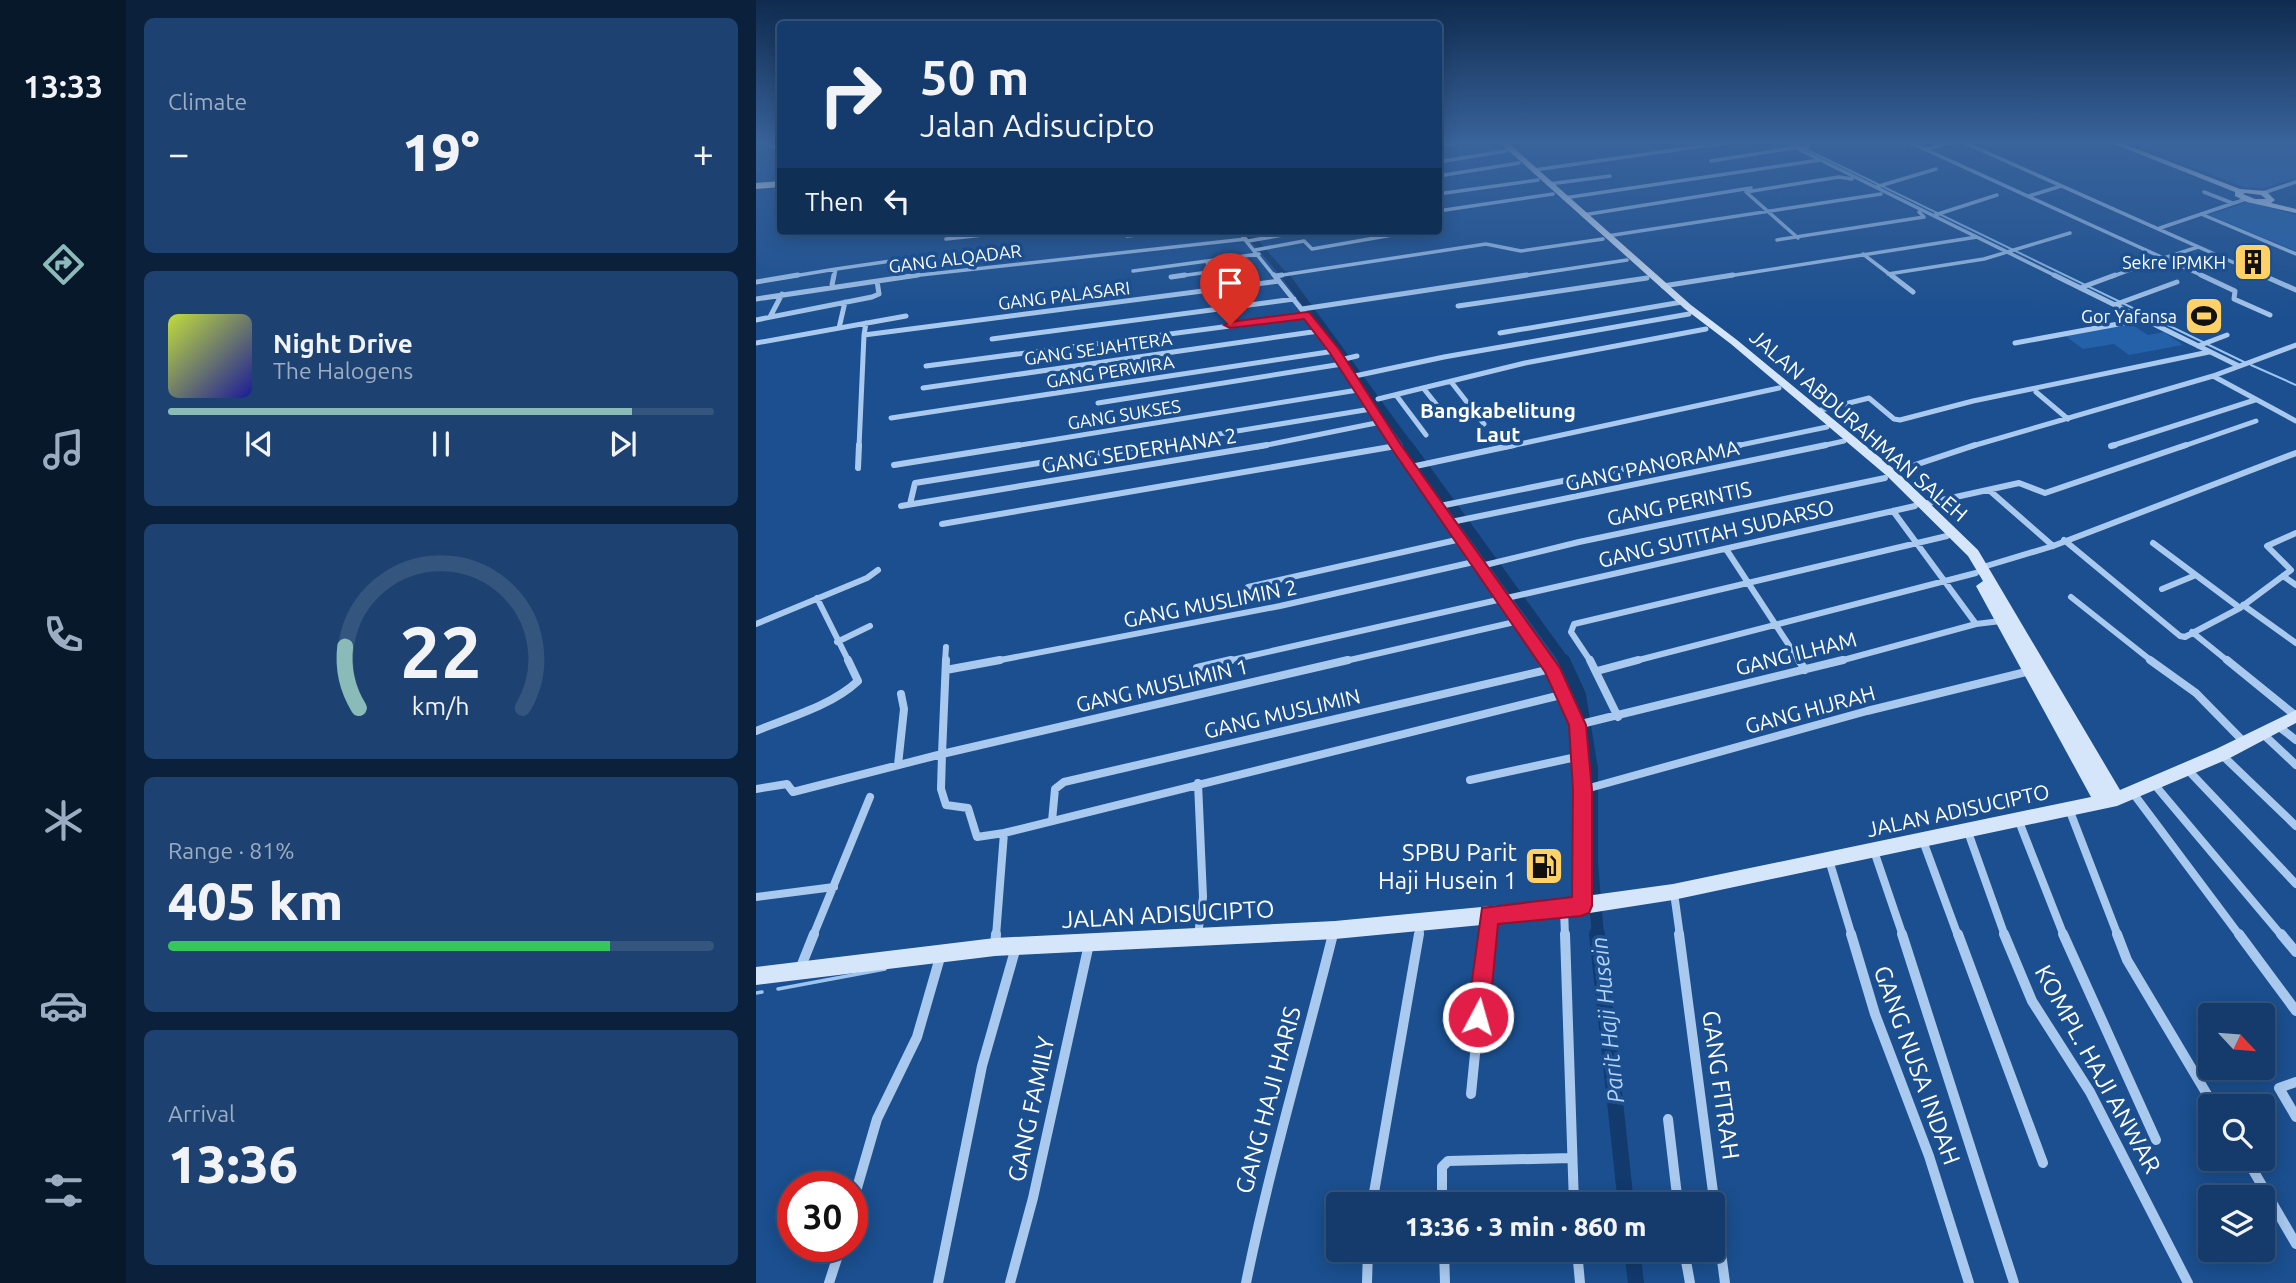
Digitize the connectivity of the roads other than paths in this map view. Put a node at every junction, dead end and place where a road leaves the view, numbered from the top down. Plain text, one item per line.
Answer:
1 (1500, 202) edge
2 (1565, 202) joint
3 (1666, 202) edge
4 (1756, 202) edge
5 (1828, 202) edge
6 (1897, 202) edge
7 (1912, 202) edge
8 (1976, 202) edge
9 (2041, 202) edge
10 (2099, 202) edge
11 (2230, 202) edge
12 (2260, 202) edge
13 (2233, 203) joint
14 (1442, 210) edge
15 (2294, 210) edge
16 (1766, 211) junction
17 (1938, 214) junction
18 (2201, 214) junction
19 (1583, 215) junction
20 (2159, 229) junction
21 (2070, 233) dead end
22 (983, 235) edge
23 (1137, 235) edge
24 (1242, 235) edge
25 (1282, 235) edge
26 (1392, 235) edge
27 (1127, 236) dead end
28 (1605, 237) junction
29 (1798, 237) junction
30 (1978, 237) junction
31 (946, 239) dead end
32 (1248, 240) junction
33 (1777, 240) dead end
34 (2198, 247) junction
35 (1258, 251) junction
36 (2013, 252) junction
37 (1863, 254) junction
38 (2296, 254) edge
39 (2164, 258) junction
40 (1627, 260) junction
41 (891, 261) dead end
42 (1207, 261) junction
43 (2146, 264) dead end
44 (836, 269) junction
45 (1133, 271) dead end
46 (1888, 274) junction
47 (1171, 276) dead end
48 (1279, 278) junction
49 (1647, 278) junction
50 (877, 281) junction
51 (756, 282) edge
52 (2177, 282) dead end
53 (832, 285) junction
54 (1662, 286) junction
55 (2083, 287) junction
56 (2296, 290) edge
57 (1913, 292) dead end
58 (782, 294) junction
59 (756, 299) edge
60 (1294, 299) junction
61 (845, 302) junction
62 (1679, 303) junction
63 (2118, 304) junction
64 (1458, 306) dead end
65 (1306, 311) junction
66 (1689, 314) junction
67 (2270, 315) dead end
68 (906, 316) dead end
69 (770, 317) junction
70 (2141, 319) junction
71 (756, 320) edge
72 (866, 323) junction
73 (839, 328) junction
74 (1706, 329) junction
75 (1319, 331) junction
76 (1500, 334) dead end
77 (864, 335) junction
78 (2227, 335) dead end
79 (992, 339) dead end
80 (756, 343) edge
81 (2015, 343) dead end
82 (2200, 345) junction
83 (2296, 345) edge
84 (1335, 351) junction
85 (2209, 351) junction
86 (1357, 356) dead end
87 (1341, 362) junction
88 (2243, 363) junction
89 (926, 366) dead end
90 (2213, 376) junction
91 (1350, 377) junction
92 (1452, 383) junction
93 (923, 388) dead end
94 (1779, 388) junction
95 (1424, 389) junction
96 (1358, 390) junction
97 (2036, 392) dead end
98 (1396, 395) junction
99 (1378, 399) dead end
100 (2255, 400) junction
101 (1098, 403) dead end
102 (1369, 404) junction
103 (1817, 411) junction
104 (1444, 414) dead end
105 (891, 418) dead end
106 (2068, 419) junction
107 (2256, 421) dead end
108 (2296, 421) edge
109 (1381, 422) junction
110 (1484, 424) dead end
111 (1828, 427) junction
112 (1426, 435) dead end
113 (1843, 441) junction
114 (1396, 446) junction
115 (2111, 446) dead end
116 (2296, 453) edge
117 (894, 464) dead end
118 (1876, 465) junction
119 (1411, 467) junction
120 (858, 468) dead end
121 (1888, 475) junction
122 (1989, 490) junction
123 (910, 504) junction
124 (1444, 505) junction
125 (1920, 505) junction
126 (901, 506) dead end
127 (1894, 511) junction
128 (1455, 521) junction
129 (942, 524) dead end
130 (2296, 533) edge
131 (1947, 536) junction
132 (1461, 539) junction
133 (2064, 540) junction
134 (1917, 543) junction
135 (2153, 543) dead end
136 (2053, 546) junction
137 (1726, 549) junction
138 (1480, 563) junction
139 (878, 570) dead end
140 (1980, 570) junction
141 (2196, 575) junction
142 (2283, 576) junction
143 (1945, 581) junction
144 (1749, 583) junction
145 (2296, 584) edge
146 (1248, 587) dead end
147 (2162, 589) dead end
148 (2071, 597) dead end
149 (817, 598) junction
150 (1508, 598) junction
151 (2241, 606) junction
152 (1519, 621) junction
153 (2001, 621) junction
154 (756, 624) edge
155 (1976, 624) junction
156 (870, 626) dead end
157 (1776, 626) junction
158 (2192, 632) junction
159 (837, 642) junction
160 (2296, 643) edge
161 (946, 647) dead end
162 (1197, 668) dead end
163 (1551, 668) junction
164 (946, 670) junction
165 (1805, 670) junction
166 (1597, 671) junction
167 (2030, 671) junction
168 (901, 694) dead end
169 (1565, 694) junction
170 (2061, 714) junction
171 (2296, 716) edge
172 (1618, 717) junction
173 (1581, 724) junction
174 (2278, 726) junction
175 (756, 731) edge
176 (2263, 734) junction
177 (2296, 740) edge
178 (2245, 743) junction
179 (942, 754) junction
180 (2222, 754) junction
181 (1581, 756) junction
182 (898, 765) junction
183 (2296, 765) edge
184 (2188, 769) junction
185 (1470, 780) dead end
186 (1198, 783) junction
187 (2154, 783) junction
188 (756, 789) edge
189 (1586, 789) junction
190 (2133, 793) junction
191 (870, 797) dead end
192 (2110, 800) junction
193 (2069, 809) junction
194 (2018, 819) junction
195 (1052, 821) junction
196 (2296, 826) edge
197 (1968, 832) junction
198 (1004, 833) junction
199 (1923, 841) junction
200 (1874, 851) junction
201 (1829, 860) junction
202 (2296, 884) edge
203 (834, 887) junction
204 (1674, 892) junction
205 (756, 897) edge
206 (1576, 907) junction
207 (1489, 915) junction
208 (1421, 922) junction
209 (1335, 930) junction
210 (1198, 936) junction
211 (1089, 943) junction
212 (1016, 946) junction
213 (995, 947) junction
214 (2296, 952) edge
215 (941, 954) junction
216 (800, 970) junction
217 (756, 976) edge
218 (2296, 1011) edge
219 (2296, 1082) edge
220 (1471, 1094) dead end
221 (2207, 1094) edge
222 (2296, 1117) edge
223 (1668, 1119) dead end
224 (2155, 1140) dead end
225 (1571, 1158) junction
226 (2043, 1163) dead end
227 (862, 1171) edge
228 (2254, 1171) edge
229 (1374, 1192) edge
230 (1442, 1192) edge
231 (1573, 1192) edge
232 (1677, 1192) edge
233 (2296, 1244) edge
234 (836, 1262) edge
235 (1368, 1262) edge
236 (1444, 1262) edge
237 (1578, 1262) edge
238 (1686, 1262) edge
239 (829, 1283) edge
240 (937, 1283) edge
241 (1010, 1283) edge
242 (1245, 1283) edge
243 (1367, 1283) edge
244 (1445, 1283) edge
245 (1580, 1283) edge
246 (1690, 1283) edge
247 (1725, 1283) edge
248 (1969, 1283) edge
249 (2014, 1283) edge
250 (2188, 1283) edge

1 - 14 street
2 - 19 street, JALAN ABDURAHMAN SALEH
2 - 28 street, JALAN ABDURAHMAN SALEH
3 - 19 street
4 - 16 street
5 - 16 street, GANG PALASARI
6 - 29 street
7 - 17 street
8 - 17 street
9 - 39 street
10 - 20 street
11 - 13 street
12 - 15 street
13 - 18 street
16 - 28 street, GANG PALASARI
16 - 29 street
17 - 30 street
18 - 20 street
18 - 38 street
19 - 28 street, JALAN ABDURAHMAN SALEH
20 - 34 street
21 - 36 street
22 - 31 street
23 - 27 street
24 - 32 street
25 - 32 street, GANG ALQADAR
26 - 35 street
28 - 40 street, JALAN ABDURAHMAN SALEH
28 - 48 street, GANG PALASARI
28 - 54 street, JALAN ABDURAHMAN SALEH
29 - 33 street
30 - 36 street
30 - 37 street
32 - 35 street
32 - 50 street, GANG ALQADAR
34 - 39 street
34 - 56 street
35 - 42 street
35 - 48 street
36 - 46 street
36 - 55 street
37 - 46 street
37 - 54 street
39 - 67 street
40 - 49 street, JALAN ABDURAHMAN SALEH
40 - 65 street
41 - 44 street
42 - 45 street
42 - 47 street
43 - 55 street
44 - 51 street
44 - 53 street
46 - 57 street
48 - 60 street
48 - 77 street, GANG PALASARI
49 - 62 street, JALAN ABDURAHMAN SALEH
49 - 64 street
50 - 53 street, GANG ALQADAR
50 - 61 street
52 - 63 street
53 - 58 street, GANG ALQADAR
54 - 62 street, JALAN ABDURAHMAN SALEH
55 - 63 street
58 - 59 street, GANG ALQADAR
58 - 69 street
60 - 65 street
60 - 79 street
61 - 69 street
61 - 73 street
62 - 66 street, JALAN ABDURAHMAN SALEH
62 - 76 street
62 - 103 street, JALAN ABDURAHMAN SALEH
63 - 70 street
65 - 75 street
65 - 89 street
66 - 74 street, JALAN ABDURAHMAN SALEH
66 - 91 street
68 - 72 street
69 - 71 street
70 - 81 street
70 - 82 street
72 - 73 street
72 - 77 street
73 - 80 street
74 - 92 street
74 - 94 street, JALAN ABDURAHMAN SALEH
75 - 84 street
75 - 93 street, GANG SEJAHTERA
77 - 120 street
78 - 82 street
82 - 85 street
83 - 88 street, GANG PERINTIS
84 - 87 street
84 - 105 street, GANG PERWIRA
85 - 88 street
85 - 103 street
86 - 87 street
87 - 91 street
87 - 101 street
88 - 90 street, GANG PERINTIS
90 - 100 street
90 - 106 street, GANG PERINTIS
91 - 96 street
92 - 95 street
92 - 110 street
94 - 111 street, JALAN ABDURAHMAN SALEH
94 - 119 street
95 - 98 street
95 - 104 street
96 - 102 street
96 - 117 street, GANG SUKSES
97 - 106 street
98 - 99 street
98 - 112 street
100 - 108 street
100 - 115 street
102 - 109 street
102 - 123 street
103 - 118 street, JALAN ABDURAHMAN SALEH
106 - 121 street, GANG PERINTIS
107 - 122 street, GANG SUTITAH SUDARSO
109 - 114 street
109 - 123 street, GANG SEDERHANA 2
111 - 113 street, JALAN ABDURAHMAN SALEH
111 - 124 street
113 - 118 street, JALAN ABDURAHMAN SALEH
113 - 128 street, GANG PANORAMA
114 - 119 street
114 - 129 street
116 - 133 street
118 - 121 street, JALAN ABDURAHMAN SALEH
119 - 124 street
121 - 125 street, JALAN ABDURAHMAN SALEH
121 - 138 street, GANG PERINTIS
122 - 125 street, GANG SUTITAH SUDARSO
122 - 136 street
123 - 126 street, GANG SEDERHANA 2
124 - 128 street
125 - 127 street, GANG SUTITAH SUDARSO
125 - 131 street, JALAN ABDURAHMAN SALEH
125 - 140 street, JALAN ABDURAHMAN SALEH
127 - 134 street
127 - 137 street, GANG SUTITAH SUDARSO
128 - 132 street
130 - 142 street
131 - 134 street
131 - 140 street, JALAN ABDURAHMAN SALEH
132 - 138 street
132 - 146 street
133 - 136 street
133 - 158 street
134 - 143 street
134 - 144 street
135 - 141 street
136 - 140 street
137 - 144 street
137 - 150 street, GANG SUTITAH SUDARSO
138 - 150 street
138 - 164 street, GANG MUSLIMIN 2
139 - 149 street
140 - 143 street
140 - 153 street, JALAN ABDURAHMAN SALEH
140 - 170 street, JALAN ABDURAHMAN SALEH
141 - 147 street
141 - 151 street
142 - 145 street
142 - 151 street
143 - 155 street
143 - 157 street
144 - 157 street
144 - 166 street
148 - 178 street
149 - 154 street
149 - 159 street
150 - 152 street
150 - 162 street, GANG SUTITAH SUDARSO
151 - 158 street
151 - 160 street
152 - 163 street
152 - 179 street, GANG MUSLIMIN 1
153 - 155 street, GANG ILHAM
153 - 167 street, JALAN ABDURAHMAN SALEH
155 - 165 street, GANG ILHAM
156 - 159 street
157 - 165 street
157 - 166 street
158 - 171 street
159 - 175 street
161 - 164 street
163 - 169 street
163 - 195 street, GANG MUSLIMIN
164 - 179 street
165 - 172 street, GANG ILHAM
166 - 172 street
167 - 170 street, JALAN ABDURAHMAN SALEH
167 - 189 street, GANG HIJRAH
168 - 182 street
169 - 173 street
169 - 186 street
170 - 192 street, JALAN ABDURAHMAN SALEH
171 - 174 street, JALAN ADISUCIPTO
172 - 173 street, GANG ILHAM
173 - 181 street
174 - 176 street, JALAN ADISUCIPTO
174 - 177 street
176 - 178 street, JALAN ADISUCIPTO
176 - 183 street
178 - 180 street, JALAN ADISUCIPTO
179 - 182 street, GANG MUSLIMIN 1
179 - 198 street
180 - 184 street, JALAN ADISUCIPTO
180 - 196 street
181 - 185 street
181 - 189 street
182 - 188 street, GANG MUSLIMIN 1
184 - 187 street, JALAN ADISUCIPTO
184 - 202 street
186 - 195 street
186 - 210 street
187 - 190 street, JALAN ADISUCIPTO
187 - 214 street
189 - 206 street
190 - 192 street, JALAN ADISUCIPTO
190 - 218 street
191 - 203 street
192 - 193 street, JALAN ADISUCIPTO
193 - 194 street, JALAN ADISUCIPTO
193 - 221 street
194 - 197 street, JALAN ADISUCIPTO
194 - 224 street
195 - 198 street
197 - 199 street, JALAN ADISUCIPTO
197 - 250 street, KOMPL. HAJI ANWAR
198 - 213 street
199 - 200 street, JALAN ADISUCIPTO
199 - 226 street
200 - 201 street, JALAN ADISUCIPTO
200 - 249 street
201 - 204 street, JALAN ADISUCIPTO
201 - 248 street, GANG NUSA INDAH
203 - 205 street
203 - 216 street
204 - 206 street, JALAN ADISUCIPTO
204 - 247 street, GANG FITRAH
206 - 207 street, JALAN ADISUCIPTO
206 - 225 street
207 - 208 street, JALAN ADISUCIPTO
207 - 220 street
208 - 209 street, JALAN ADISUCIPTO
208 - 229 street
209 - 210 street, JALAN ADISUCIPTO
209 - 242 street, GANG HAJI HARIS
210 - 211 street, JALAN ADISUCIPTO
211 - 212 street, JALAN ADISUCIPTO
211 - 241 street, GANG FAMILY
212 - 213 street, JALAN ADISUCIPTO
212 - 240 street
213 - 215 street, JALAN ADISUCIPTO
215 - 216 street, JALAN ADISUCIPTO
215 - 227 street
216 - 217 street, JALAN ADISUCIPTO
219 - 222 street
223 - 232 street
225 - 230 street
225 - 231 street
228 - 233 street
234 - 239 street
235 - 243 street
236 - 244 street
237 - 245 street
238 - 246 street

